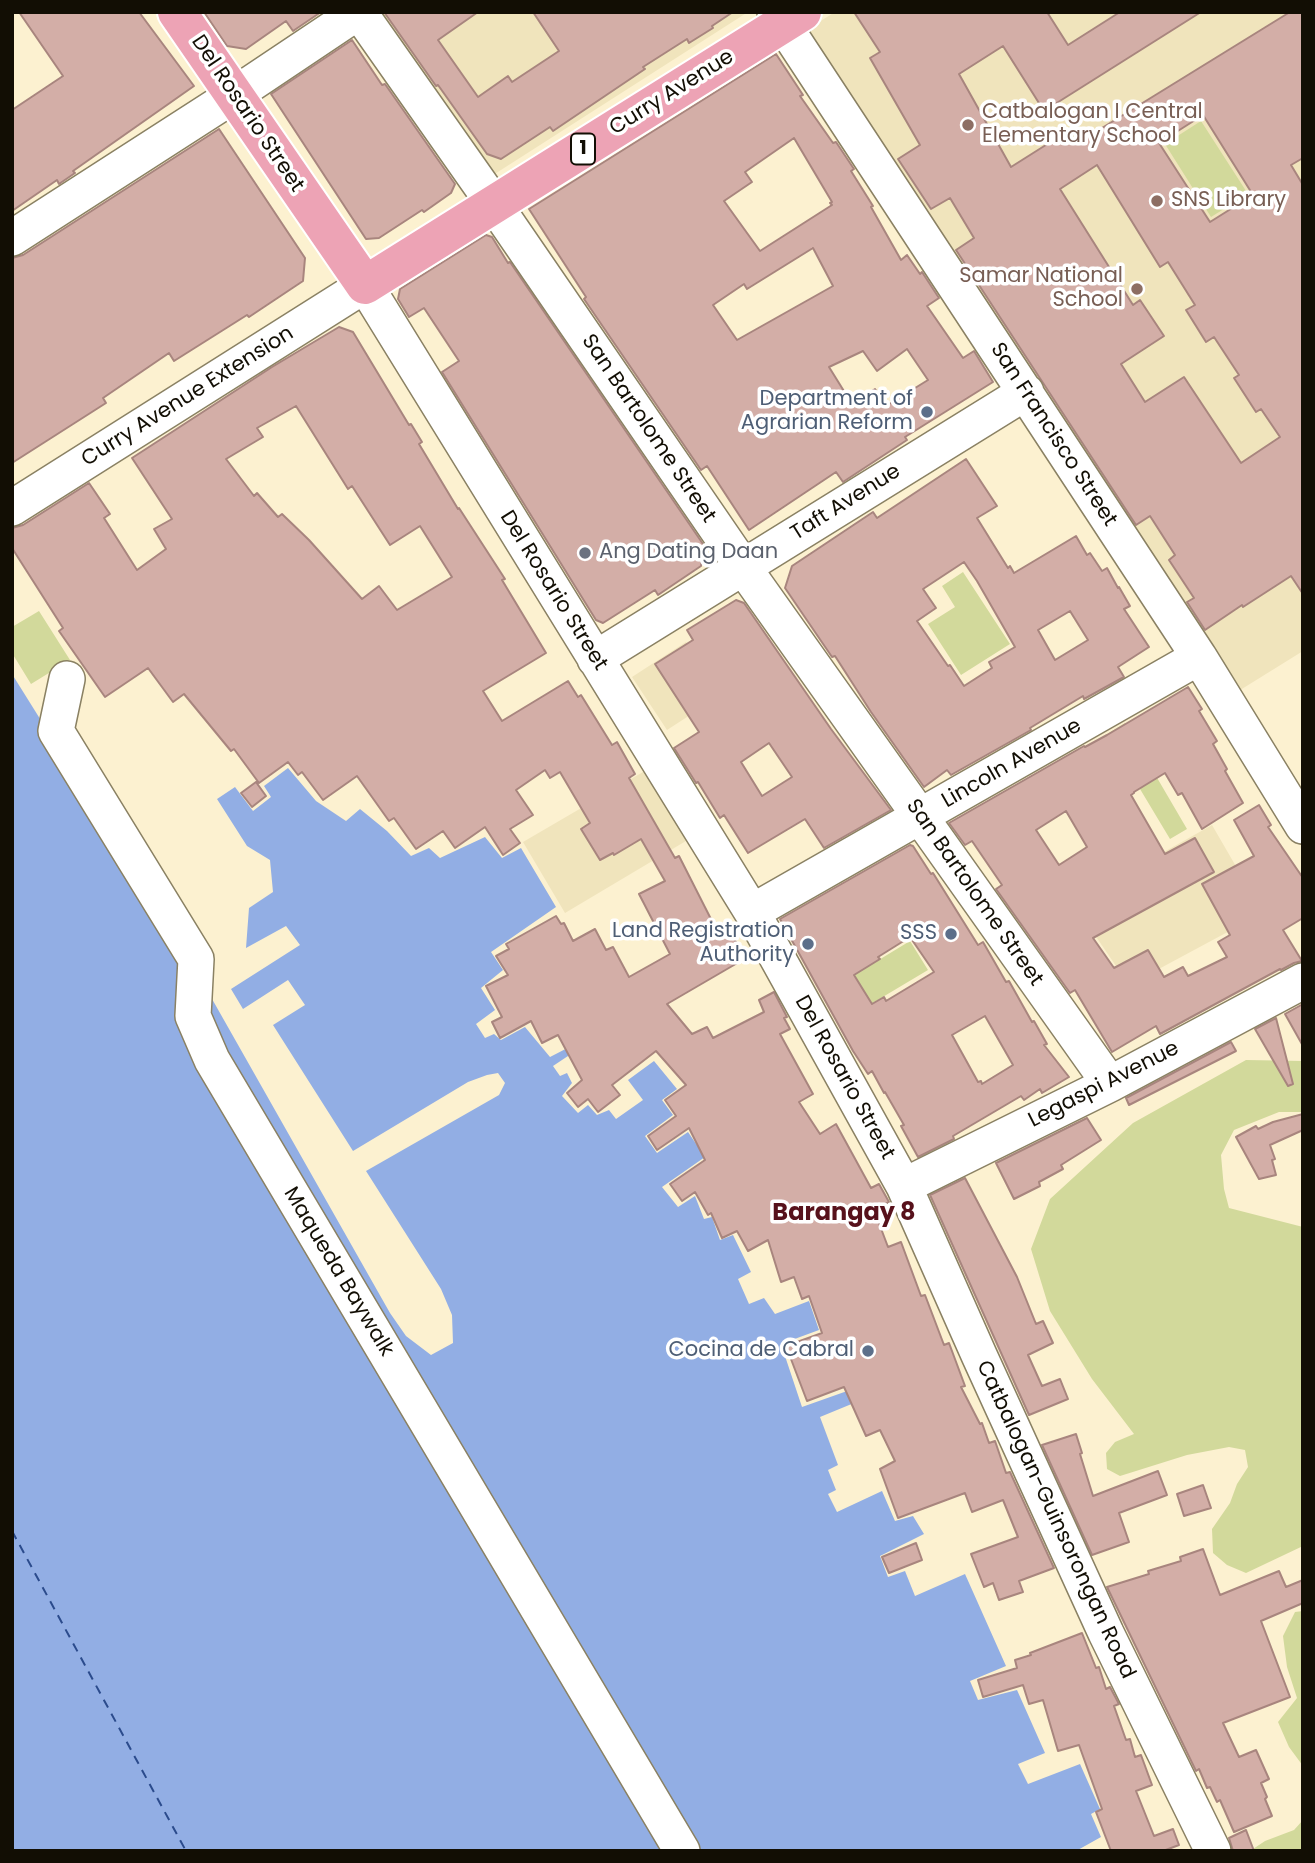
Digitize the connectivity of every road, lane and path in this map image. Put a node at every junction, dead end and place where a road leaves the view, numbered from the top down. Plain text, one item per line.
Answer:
1 (177, 12) edge
2 (358, 12) edge
3 (786, 16) edge
4 (234, 95) junction
5 (494, 204) junction
6 (12, 238) edge
7 (365, 285) junction
8 (1026, 392) junction
9 (12, 508) edge
10 (743, 567) junction
11 (1199, 657) junction
12 (595, 659) junction
13 (67, 679) dead end
14 (921, 816) junction
15 (1303, 826) edge
16 (752, 912) junction
17 (1303, 981) edge
18 (1110, 1084) junction
19 (904, 1186) junction
20 (682, 1851) edge
21 (1213, 1851) edge

1 - 4 main road, Del Rosario Street
2 - 4 street
2 - 5 street, San Bartolome Street
3 - 5 main road, Curry Avenue / 1
3 - 8 street, San Francisco Street
4 - 6 street
4 - 7 main road, Del Rosario Street
5 - 7 main road, Curry Avenue / 1
5 - 10 street, San Bartolome Street
7 - 9 street, Curry Avenue Extension
7 - 12 street, Del Rosario Street
8 - 10 street, Taft Avenue
8 - 11 street, San Francisco Street
10 - 12 street, Taft Avenue
10 - 14 street, San Bartolome Street
11 - 14 street, Lincoln Avenue
11 - 15 street, San Francisco Street
12 - 16 street, Del Rosario Street
13 - 20 street, Maqueda Baywalk
14 - 16 street, Lincoln Avenue
14 - 18 street, San Bartolome Street
16 - 19 street, Del Rosario Street
17 - 18 street, Legaspi Avenue
18 - 19 street, Legaspi Avenue
19 - 21 street, Catbalogan-Guinsorongan Road

